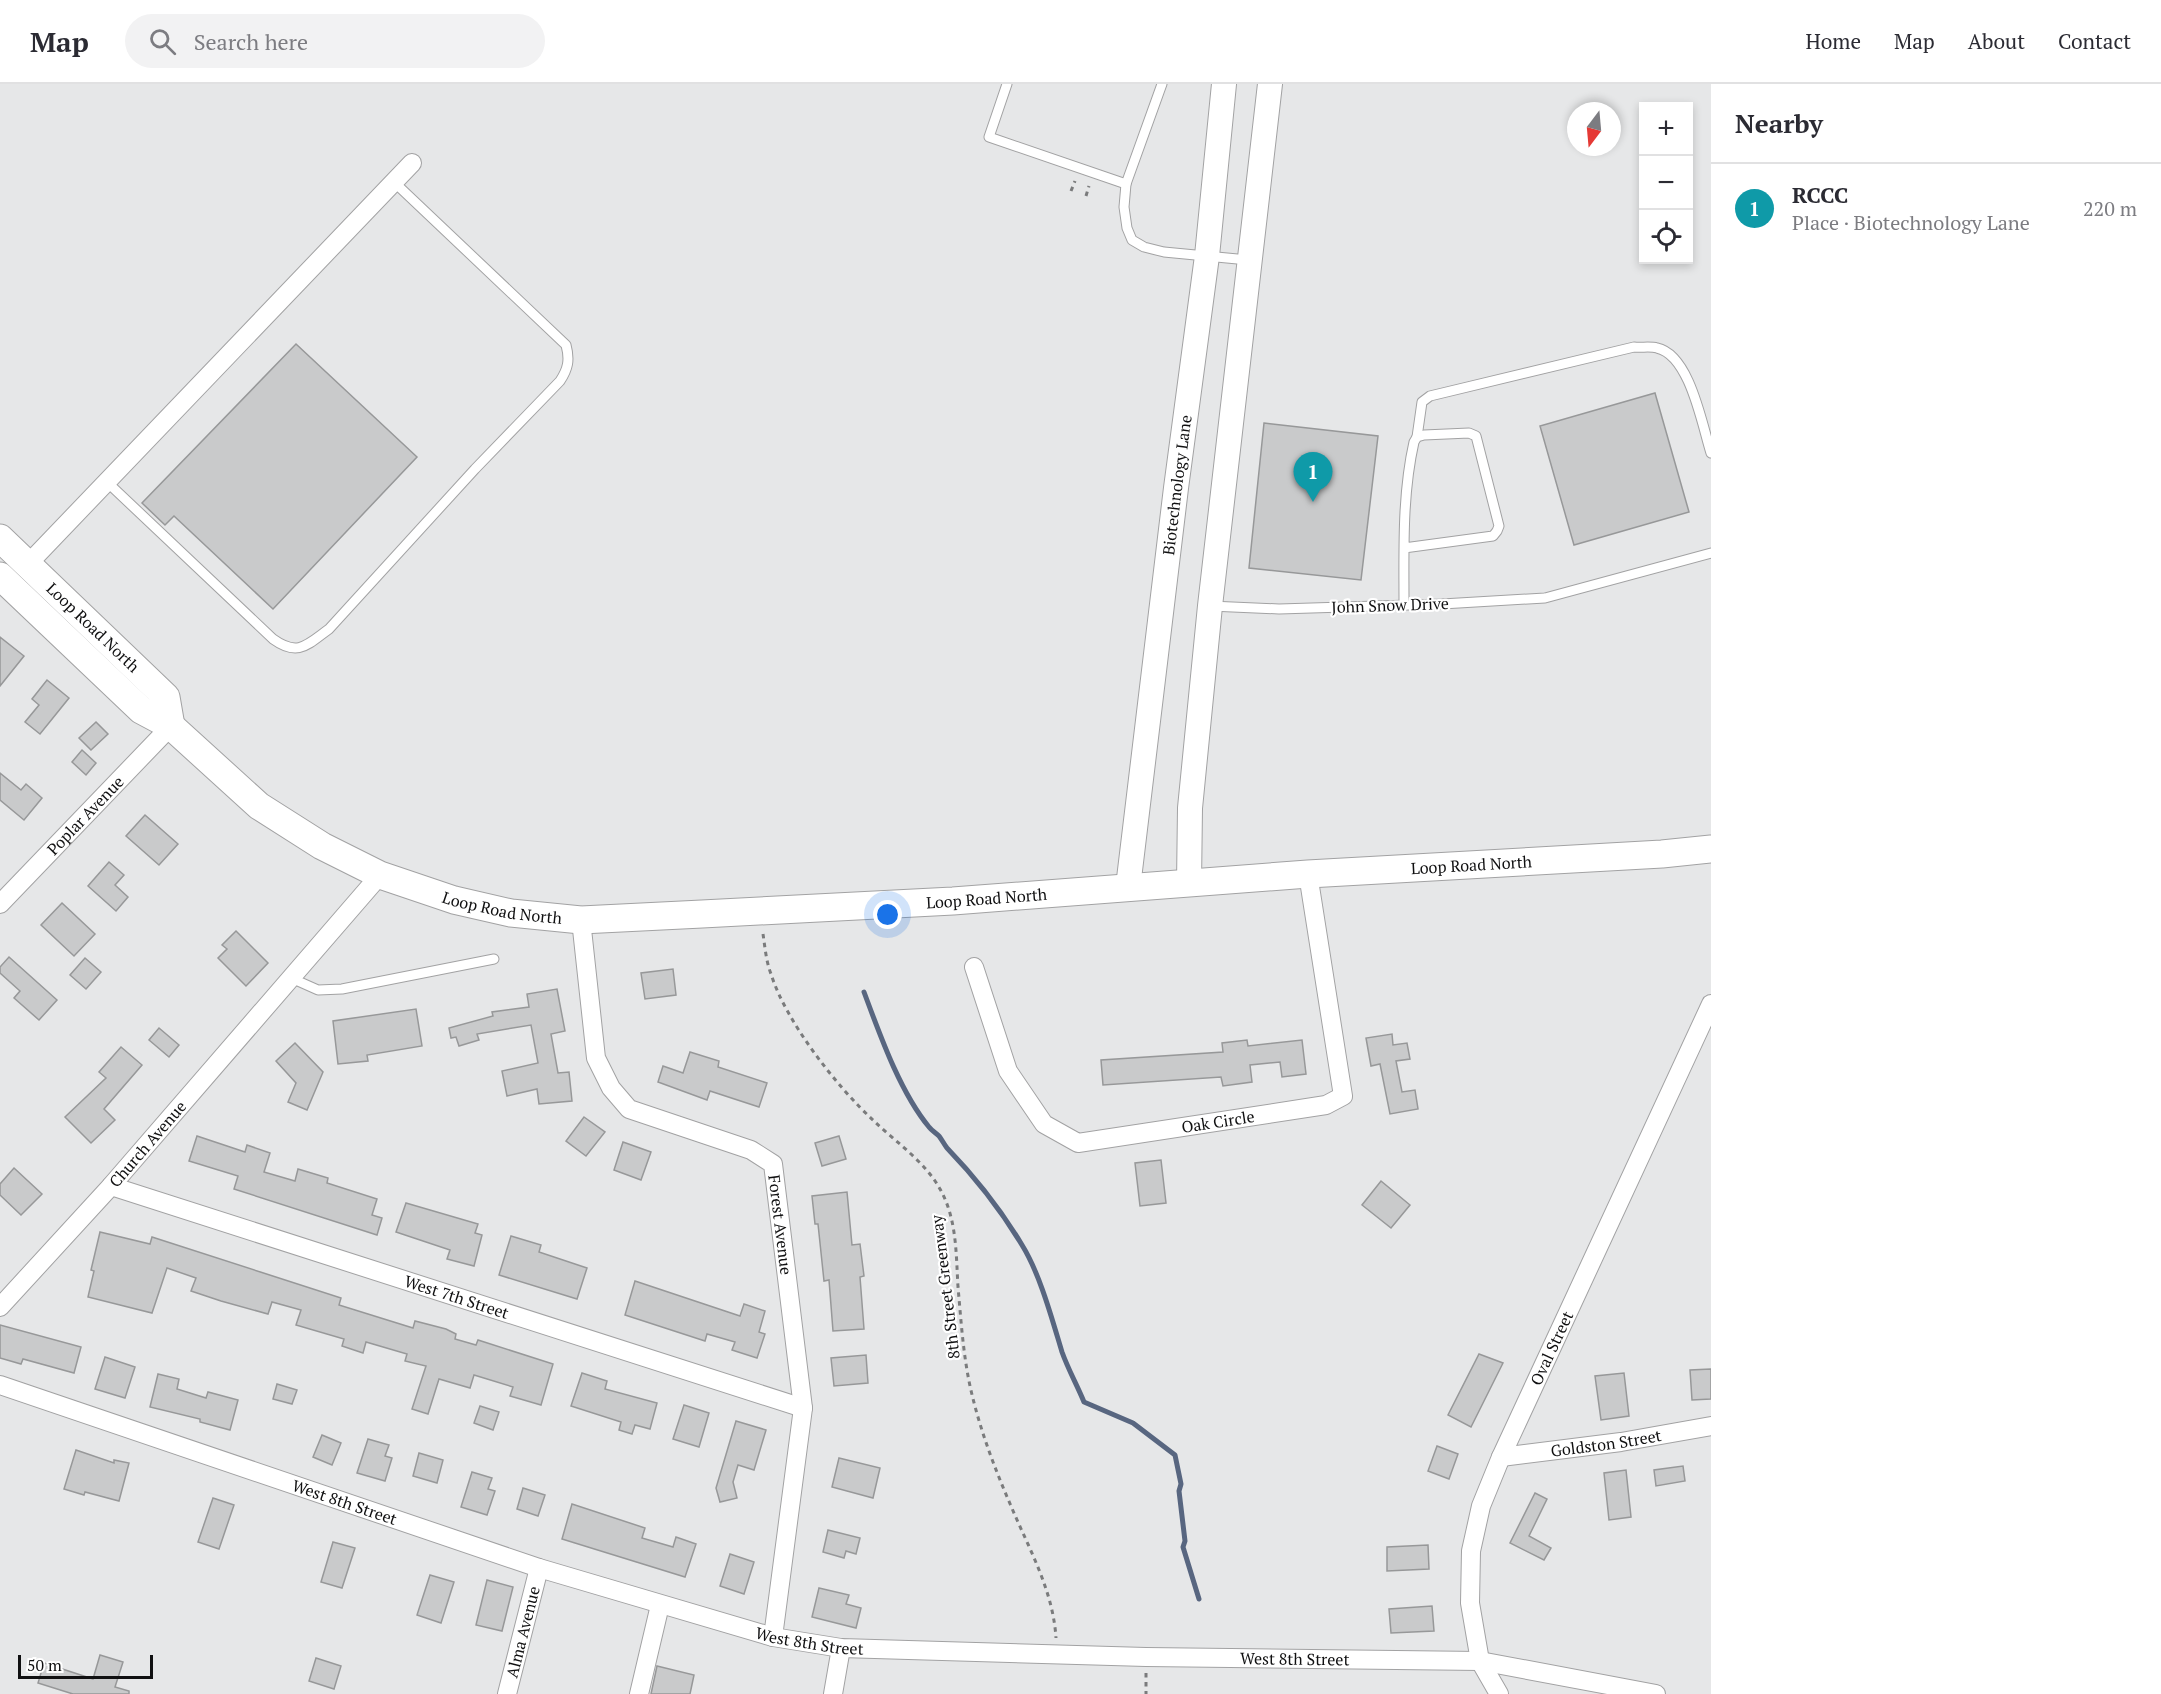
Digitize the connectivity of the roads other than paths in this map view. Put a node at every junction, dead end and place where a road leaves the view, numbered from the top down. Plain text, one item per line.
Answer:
1 (1007, 84) edge
2 (1162, 84) edge
3 (1224, 84) edge
4 (1270, 84) edge
5 (412, 163) dead end
6 (394, 182) junction
7 (1126, 184) junction
8 (1207, 256) junction
9 (1251, 260) junction
10 (1417, 437) junction
11 (1711, 453) edge
12 (107, 482) junction
13 (0, 538) edge
14 (1404, 548) junction
15 (1711, 553) edge
16 (28, 564) junction
17 (0, 576) edge
18 (1404, 605) junction
19 (1210, 606) junction
20 (171, 726) junction
21 (1711, 849) edge
22 (1308, 873) junction
23 (380, 875) junction
24 (1189, 883) junction
25 (1128, 887) junction
26 (0, 904) edge
27 (581, 921) junction
28 (494, 958) dead end
29 (974, 967) dead end
30 (291, 978) junction
31 (1709, 1009) edge
32 (111, 1186) junction
33 (0, 1307) edge
34 (0, 1385) edge
35 (802, 1408) junction
36 (1711, 1425) edge
37 (1502, 1457) junction
38 (539, 1568) junction
39 (660, 1605) junction
40 (773, 1637) junction
41 (841, 1648) junction
42 (1480, 1661) junction
43 (507, 1694) edge
44 (639, 1694) edge
45 (833, 1694) edge
46 (1499, 1694) edge
47 (1656, 1694) edge

1 - 7 lane
2 - 7 lane
3 - 8 street, Biotechnology Lane
4 - 9 street
5 - 6 street
6 - 12 street
6 - 12 lane
7 - 8 lane
8 - 9 lane
8 - 25 street, Biotechnology Lane
9 - 19 street
10 - 11 lane
10 - 14 lane
10 - 14 lane
12 - 16 street
13 - 16 main road, Loop Road North
14 - 18 lane
15 - 18 lane, John Snow Drive
16 - 20 main road, Loop Road North
17 - 20 main road, Loop Road North
18 - 19 lane, John Snow Drive
19 - 24 street
20 - 23 main road, Loop Road North
20 - 26 street, Poplar Avenue
21 - 22 main road, Loop Road North
22 - 24 main road, Loop Road North
22 - 29 street, Oak Circle
23 - 27 main road, Loop Road North
23 - 30 street, Church Avenue
24 - 25 main road, Loop Road North
25 - 27 main road, Loop Road North
27 - 35 street, Forest Avenue
28 - 30 lane
30 - 32 street, Church Avenue
31 - 37 street, Oval Street
32 - 33 street, Church Avenue
32 - 35 street, West 7th Street
34 - 38 street, West 8th Street
35 - 40 street, Forest Avenue
36 - 37 street, Goldston Street
37 - 42 street, Oval Street
38 - 39 street, West 8th Street
38 - 43 street, Alma Avenue
39 - 40 street, West 8th Street
39 - 44 street
40 - 41 street, West 8th Street
41 - 42 street, West 8th Street
41 - 45 street
42 - 46 street, Oval Street
42 - 47 street, West 8th Street

